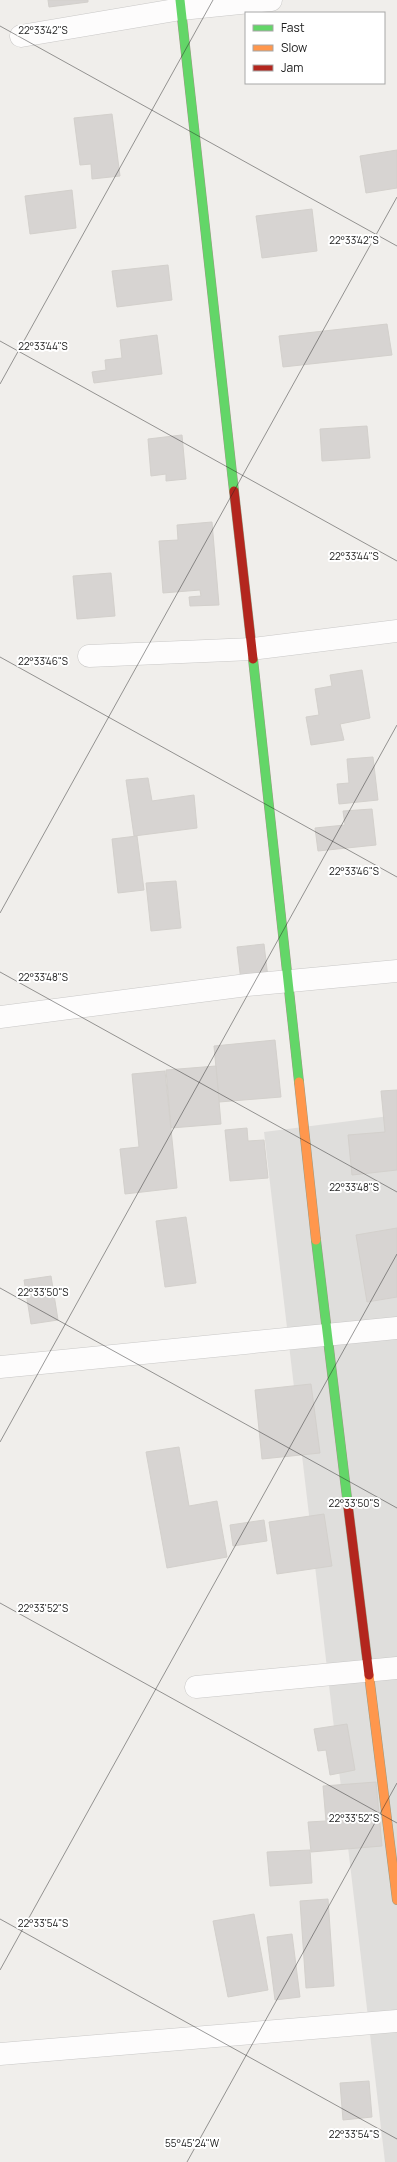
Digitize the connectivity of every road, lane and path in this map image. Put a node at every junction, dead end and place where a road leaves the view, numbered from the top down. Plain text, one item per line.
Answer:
1 (271, 0) edge
2 (181, 4) edge
3 (21, 36) dead end
4 (397, 631) edge
5 (252, 649) junction
6 (89, 656) dead end
7 (397, 971) edge
8 (289, 982) junction
9 (0, 1017) edge
10 (397, 1328) edge
11 (327, 1336) junction
12 (0, 1367) edge
13 (397, 1668) edge
14 (369, 1671) junction
15 (196, 1687) dead end
16 (397, 1900) edge
17 (397, 2021) edge
18 (0, 2054) edge

1 - 2 street
2 - 3 street
2 - 5 street
4 - 5 street
5 - 6 street
5 - 8 street
7 - 8 street
8 - 9 street
8 - 11 street
10 - 11 street
11 - 12 street
11 - 14 street
13 - 14 street
14 - 15 street
14 - 16 street
17 - 18 street

